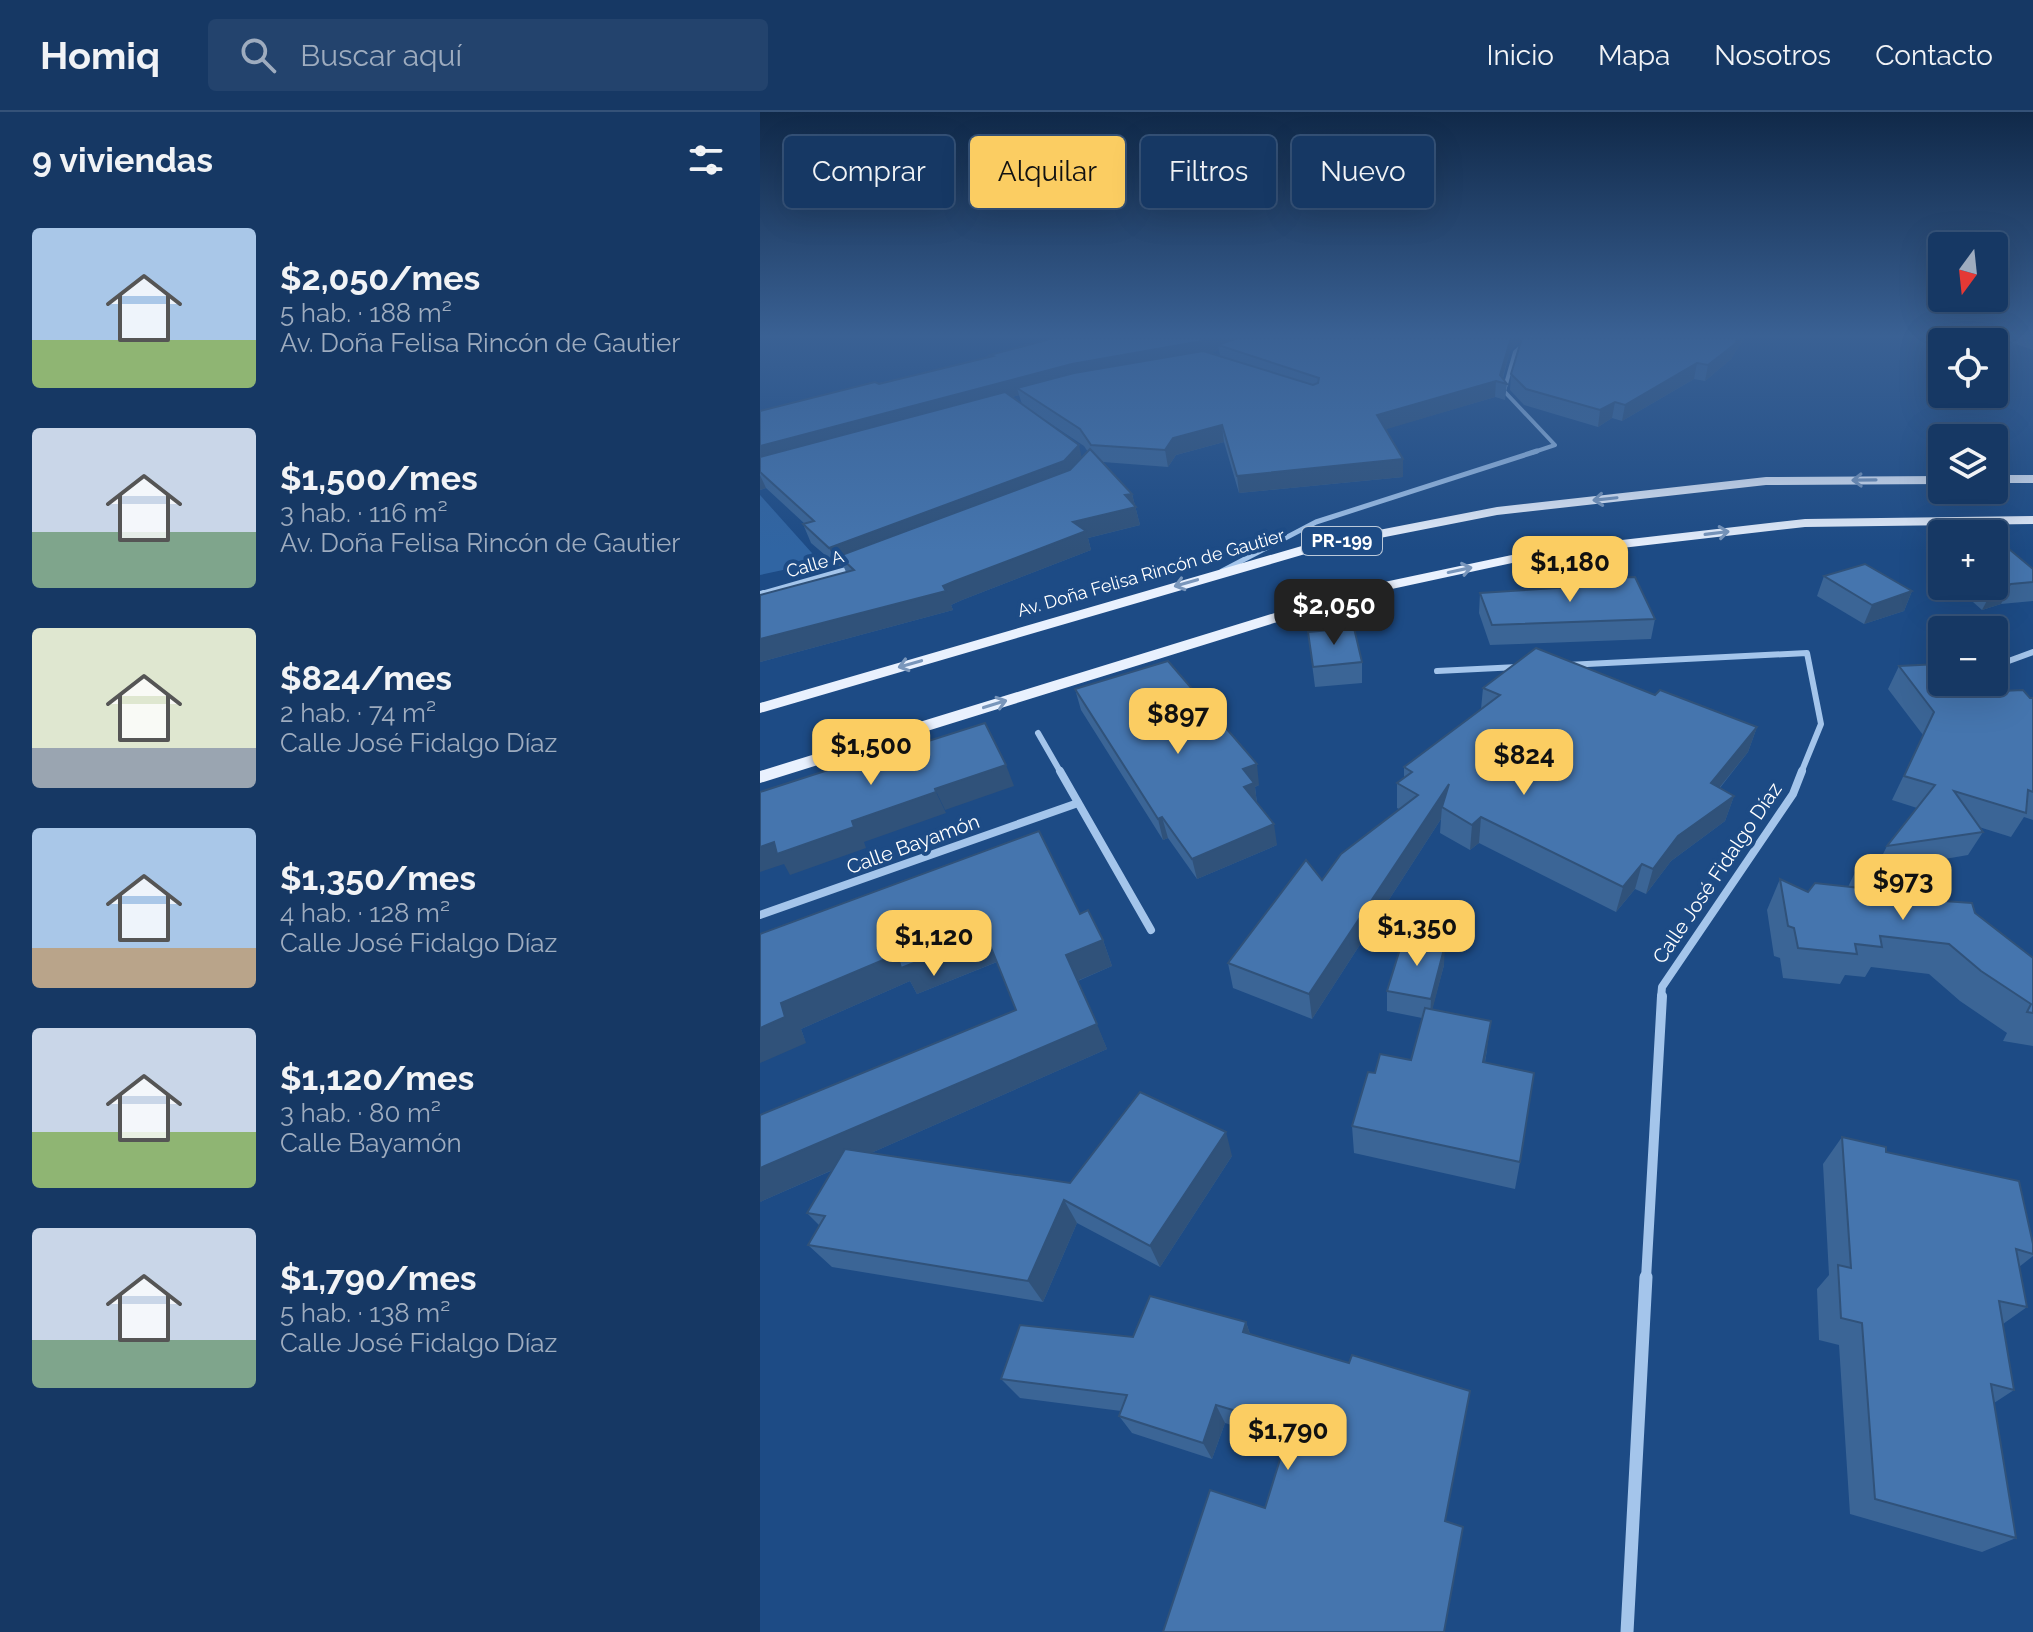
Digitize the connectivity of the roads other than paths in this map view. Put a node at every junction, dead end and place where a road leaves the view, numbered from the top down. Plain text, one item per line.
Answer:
1 (1521, 409) edge
2 (2008, 479) edge
3 (2033, 479) edge
4 (1928, 480) edge
5 (2033, 520) edge
6 (864, 564) edge
7 (1214, 575) junction
8 (760, 594) edge
9 (2033, 652) edge
10 (2008, 661) edge
11 (1560, 665) edge
12 (1529, 666) edge
13 (1437, 671) dead end
14 (760, 708) edge
15 (1038, 733) dead end
16 (760, 777) edge
17 (1078, 803) junction
18 (760, 915) edge
19 (1151, 930) dead end
20 (1627, 1632) edge

1 - 7 street
2 - 3 main road
4 -> 7 main road, Av. Doña Felisa Rincón de Gautier / PR-199
16 -> 5 main road
6 - 8 street, Calle A
7 -> 14 main road, Av. Doña Felisa Rincón de Gautier / PR-199
9 - 10 street
11 - 20 street, Calle José Fidalgo Díaz
12 - 13 street
15 - 17 street
17 - 18 street, Calle Bayamón
17 - 19 street

